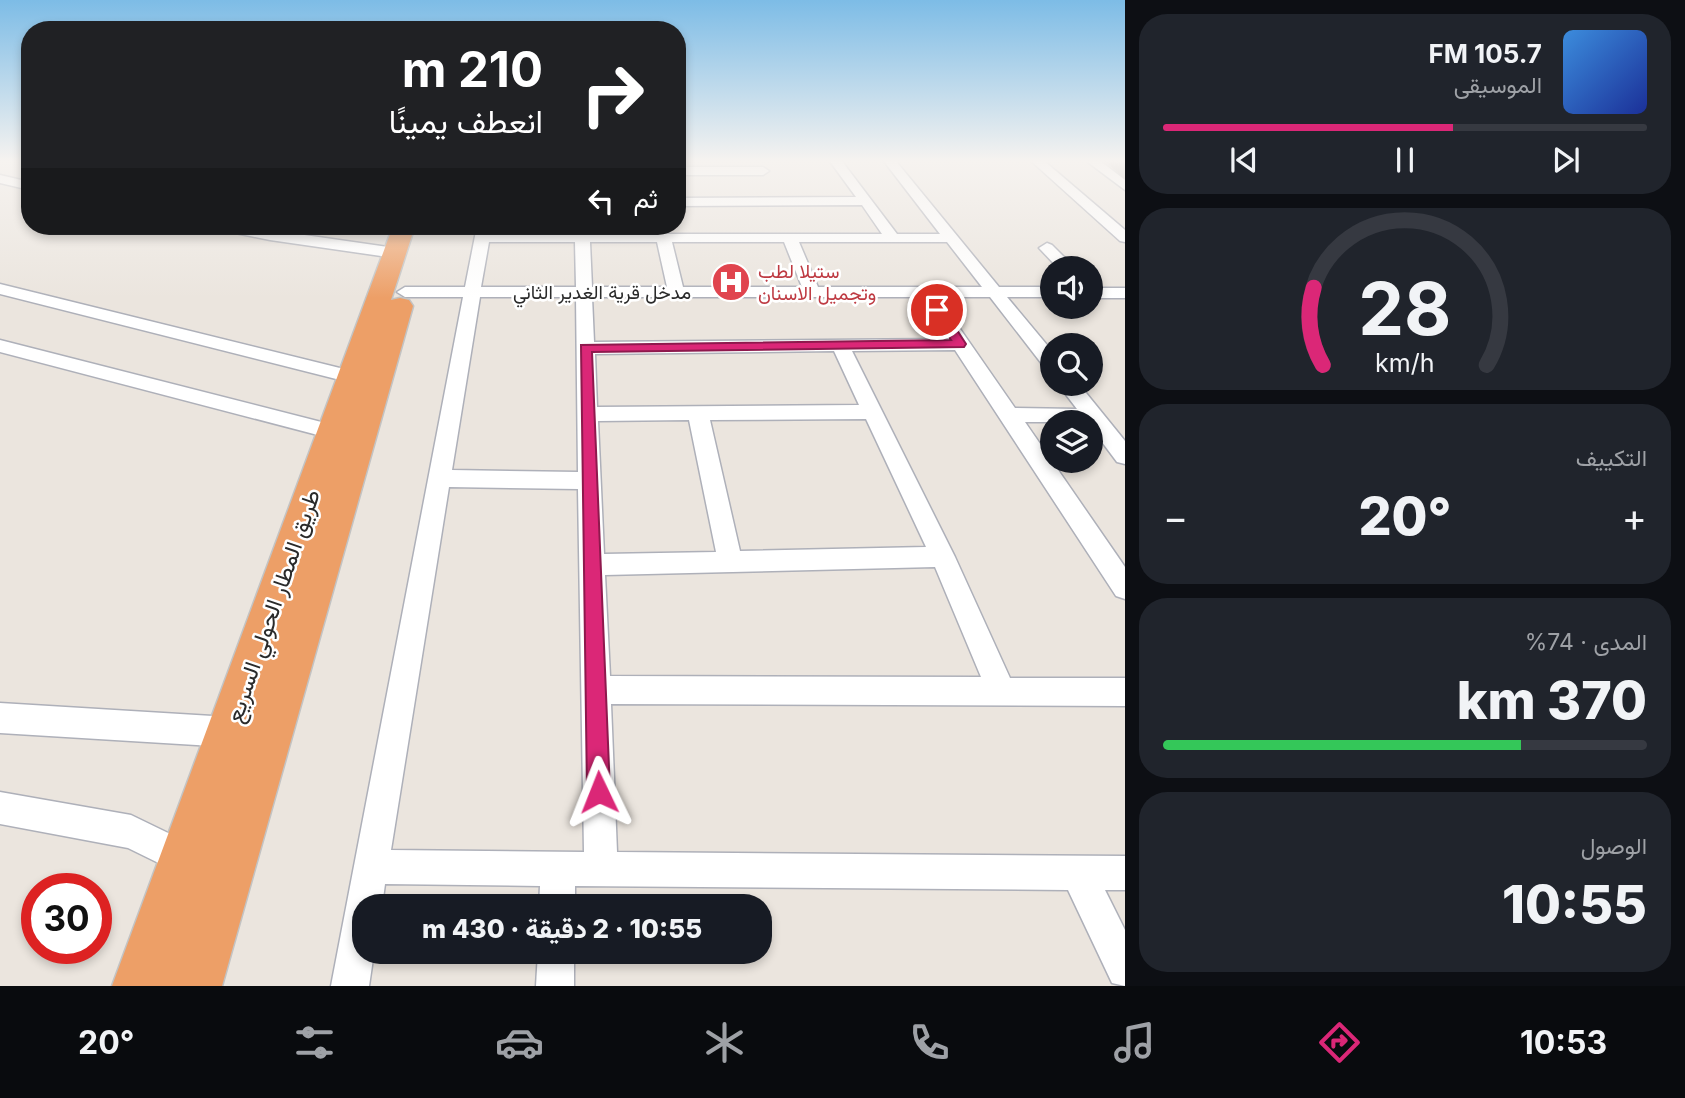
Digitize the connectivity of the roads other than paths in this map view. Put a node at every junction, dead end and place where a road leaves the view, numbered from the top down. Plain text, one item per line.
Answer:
1 (870, 206) edge
2 (926, 206) edge
3 (1088, 206) edge
4 (265, 235) edge
5 (423, 235) edge
6 (482, 235) edge
7 (582, 235) edge
8 (622, 235) edge
9 (663, 238) junction
10 (790, 238) junction
11 (893, 238) junction
12 (951, 238) junction
13 (399, 239) edge
14 (1125, 239) edge
15 (1047, 248) dead end
16 (1055, 256) edge
17 (0, 289) edge
18 (405, 292) junction
19 (473, 292) junction
20 (584, 292) junction
21 (676, 292) junction
22 (813, 292) junction
23 (926, 292) junction
24 (994, 292) junction
25 (1040, 292) edge
26 (1103, 292) edge
27 (1125, 293) edge
28 (960, 344) junction
29 (840, 345) junction
30 (0, 346) edge
31 (586, 348) junction
32 (1040, 349) edge
33 (352, 377) junction
34 (1077, 396) edge
35 (1088, 410) edge
36 (872, 412) junction
37 (698, 413) junction
38 (587, 414) junction
39 (1010, 415) junction
40 (1040, 415) edge
41 (1103, 428) edge
42 (333, 432) junction
43 (1125, 456) edge
44 (439, 478) junction
45 (590, 481) junction
46 (943, 557) junction
47 (1116, 561) edge
48 (730, 562) junction
49 (592, 565) junction
50 (1125, 588) edge
51 (596, 690) junction
52 (1002, 692) junction
53 (1125, 692) edge
54 (0, 718) edge
55 (229, 732) junction
56 (0, 808) edge
57 (371, 867) junction
58 (558, 869) junction
59 (601, 869) junction
60 (197, 871) junction
61 (1078, 873) junction
62 (1125, 873) edge
63 (557, 894) edge
64 (556, 964) edge
65 (1125, 970) edge
66 (141, 986) edge
67 (193, 986) edge
68 (350, 986) edge
69 (555, 986) edge

1 - 11 street
2 - 12 street
3 - 14 street
4 - 13 street
5 - 18 highway, طريق المطار الحولي السريع
6 - 19 street
7 - 20 street
8 - 9 street
9 - 10 street
9 - 21 street
10 - 11 street
10 - 22 street
11 - 12 street
12 - 24 street
13 - 33 highway, طريق المطار الحولي السريع
15 - 16 street
17 - 33 street
18 - 19 street, مدخل قرية الغدير الثاني
18 - 60 highway, طريق المطار الحولي السريع
19 - 20 street, مدخل قرية الغدير الثاني
19 - 44 street
20 - 21 street, مدخل قرية الغدير الثاني
20 - 31 street
21 - 22 street, مدخل قرية الغدير الثاني
22 - 23 street, مدخل قرية الغدير الثاني
23 - 24 street, مدخل قرية الغدير الثاني
23 - 28 street
24 - 25 street, مدخل قرية الغدير الثاني
24 - 32 street
26 - 27 street
28 - 29 street
28 - 39 street
29 - 31 street
29 - 36 street
30 - 42 street
31 - 38 street
33 - 42 highway, طريق المطار الحولي السريع
34 - 35 street
36 - 37 street
36 - 46 street
37 - 38 street
37 - 48 street
38 - 45 street
39 - 40 street
39 - 47 street
41 - 43 street
42 - 55 highway, طريق المطار الحولي السريع
44 - 45 street
44 - 57 street
45 - 49 street
46 - 48 street
46 - 52 street
47 - 50 street
48 - 49 street
49 - 51 street
51 - 52 street
51 - 59 street
52 - 53 street
54 - 55 street
55 - 60 highway, طريق المطار الحولي السريع
56 - 60 street
57 - 58 street
57 - 68 street
58 - 59 street
58 - 63 street
59 - 61 street
60 - 66 highway, طريق المطار الحولي السريع
60 - 67 highway, طريق المطار الحولي السريع
61 - 62 street
61 - 65 street
64 - 69 street

